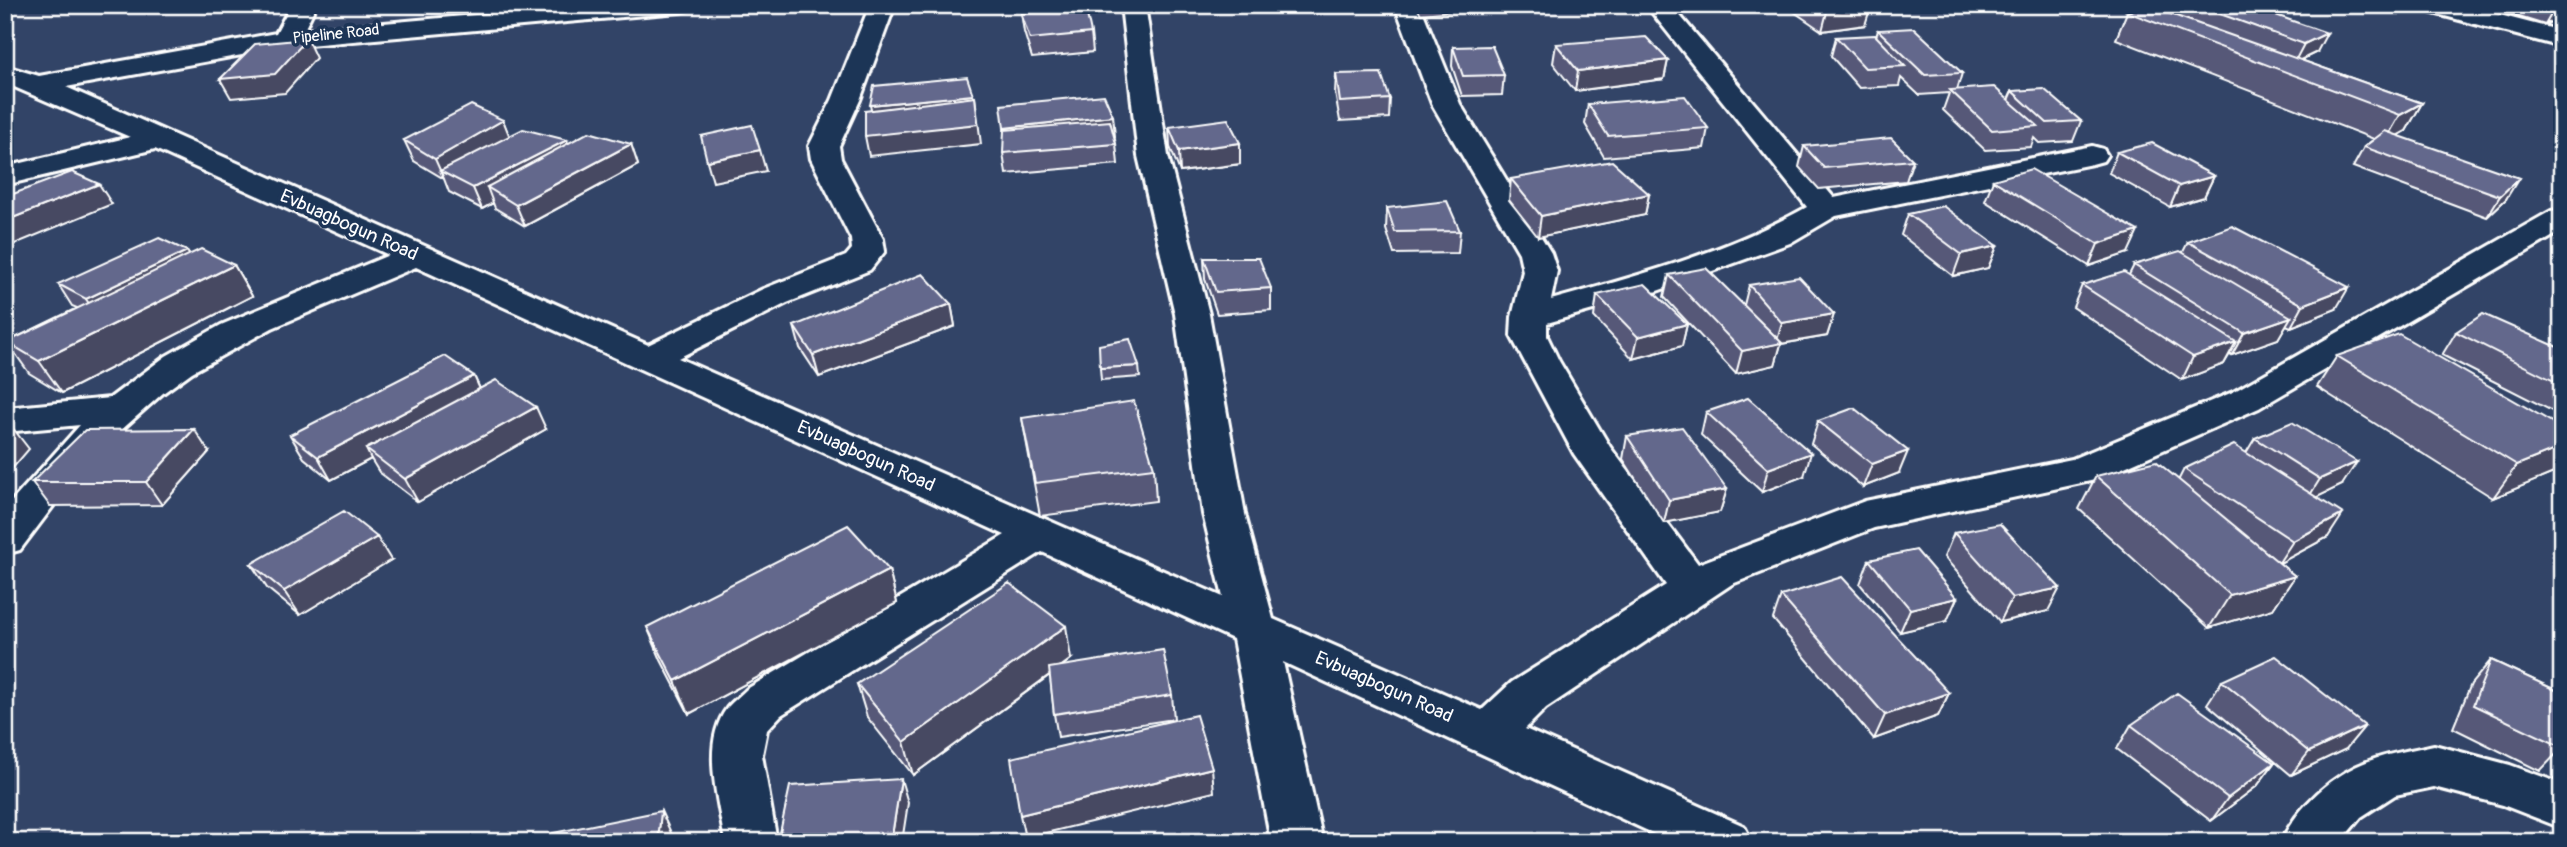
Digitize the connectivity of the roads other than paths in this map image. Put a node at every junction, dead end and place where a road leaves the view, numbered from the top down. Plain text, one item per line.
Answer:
1 (304, 5) edge
2 (679, 5) edge
3 (883, 5) edge
4 (1133, 5) edge
5 (1407, 5) edge
6 (1658, 5) edge
7 (2431, 5) edge
8 (286, 39) junction
9 (2562, 39) edge
10 (22, 80) edge
11 (158, 139) junction
12 (2092, 155) dead end
13 (5, 176) edge
14 (1826, 209) junction
15 (2562, 218) edge
16 (415, 256) junction
17 (1540, 271) junction
18 (1604, 297) junction
19 (1530, 317) junction
20 (648, 359) junction
21 (118, 410) junction
22 (5, 420) edge
23 (1040, 533) junction
24 (5, 539) edge
25 (1692, 589) junction
26 (1252, 627) junction
27 (1488, 734) junction
28 (2562, 806) edge
29 (751, 842) edge
30 (1297, 842) edge
31 (1726, 842) edge
32 (2307, 842) edge

1 - 8 street
2 - 8 street, Pipeline Road
3 - 20 street
4 - 26 street
5 - 17 street
6 - 14 street
7 - 9 street
8 - 10 street, Pipeline Road
10 - 11 street, Evbuagbogun Road
11 - 13 street
11 - 16 street, Evbuagbogun Road
12 - 14 street
14 - 18 street
15 - 25 street
16 - 20 street, Evbuagbogun Road
16 - 21 street
17 - 18 street
17 - 19 street
18 - 19 street
19 - 25 street
20 - 23 street, Evbuagbogun Road
21 - 22 street
21 - 24 street
23 - 26 street, Evbuagbogun Road
23 - 29 street
25 - 27 street
26 - 27 street, Evbuagbogun Road
26 - 30 street
27 - 31 street, Evbuagbogun Road
28 - 32 street

